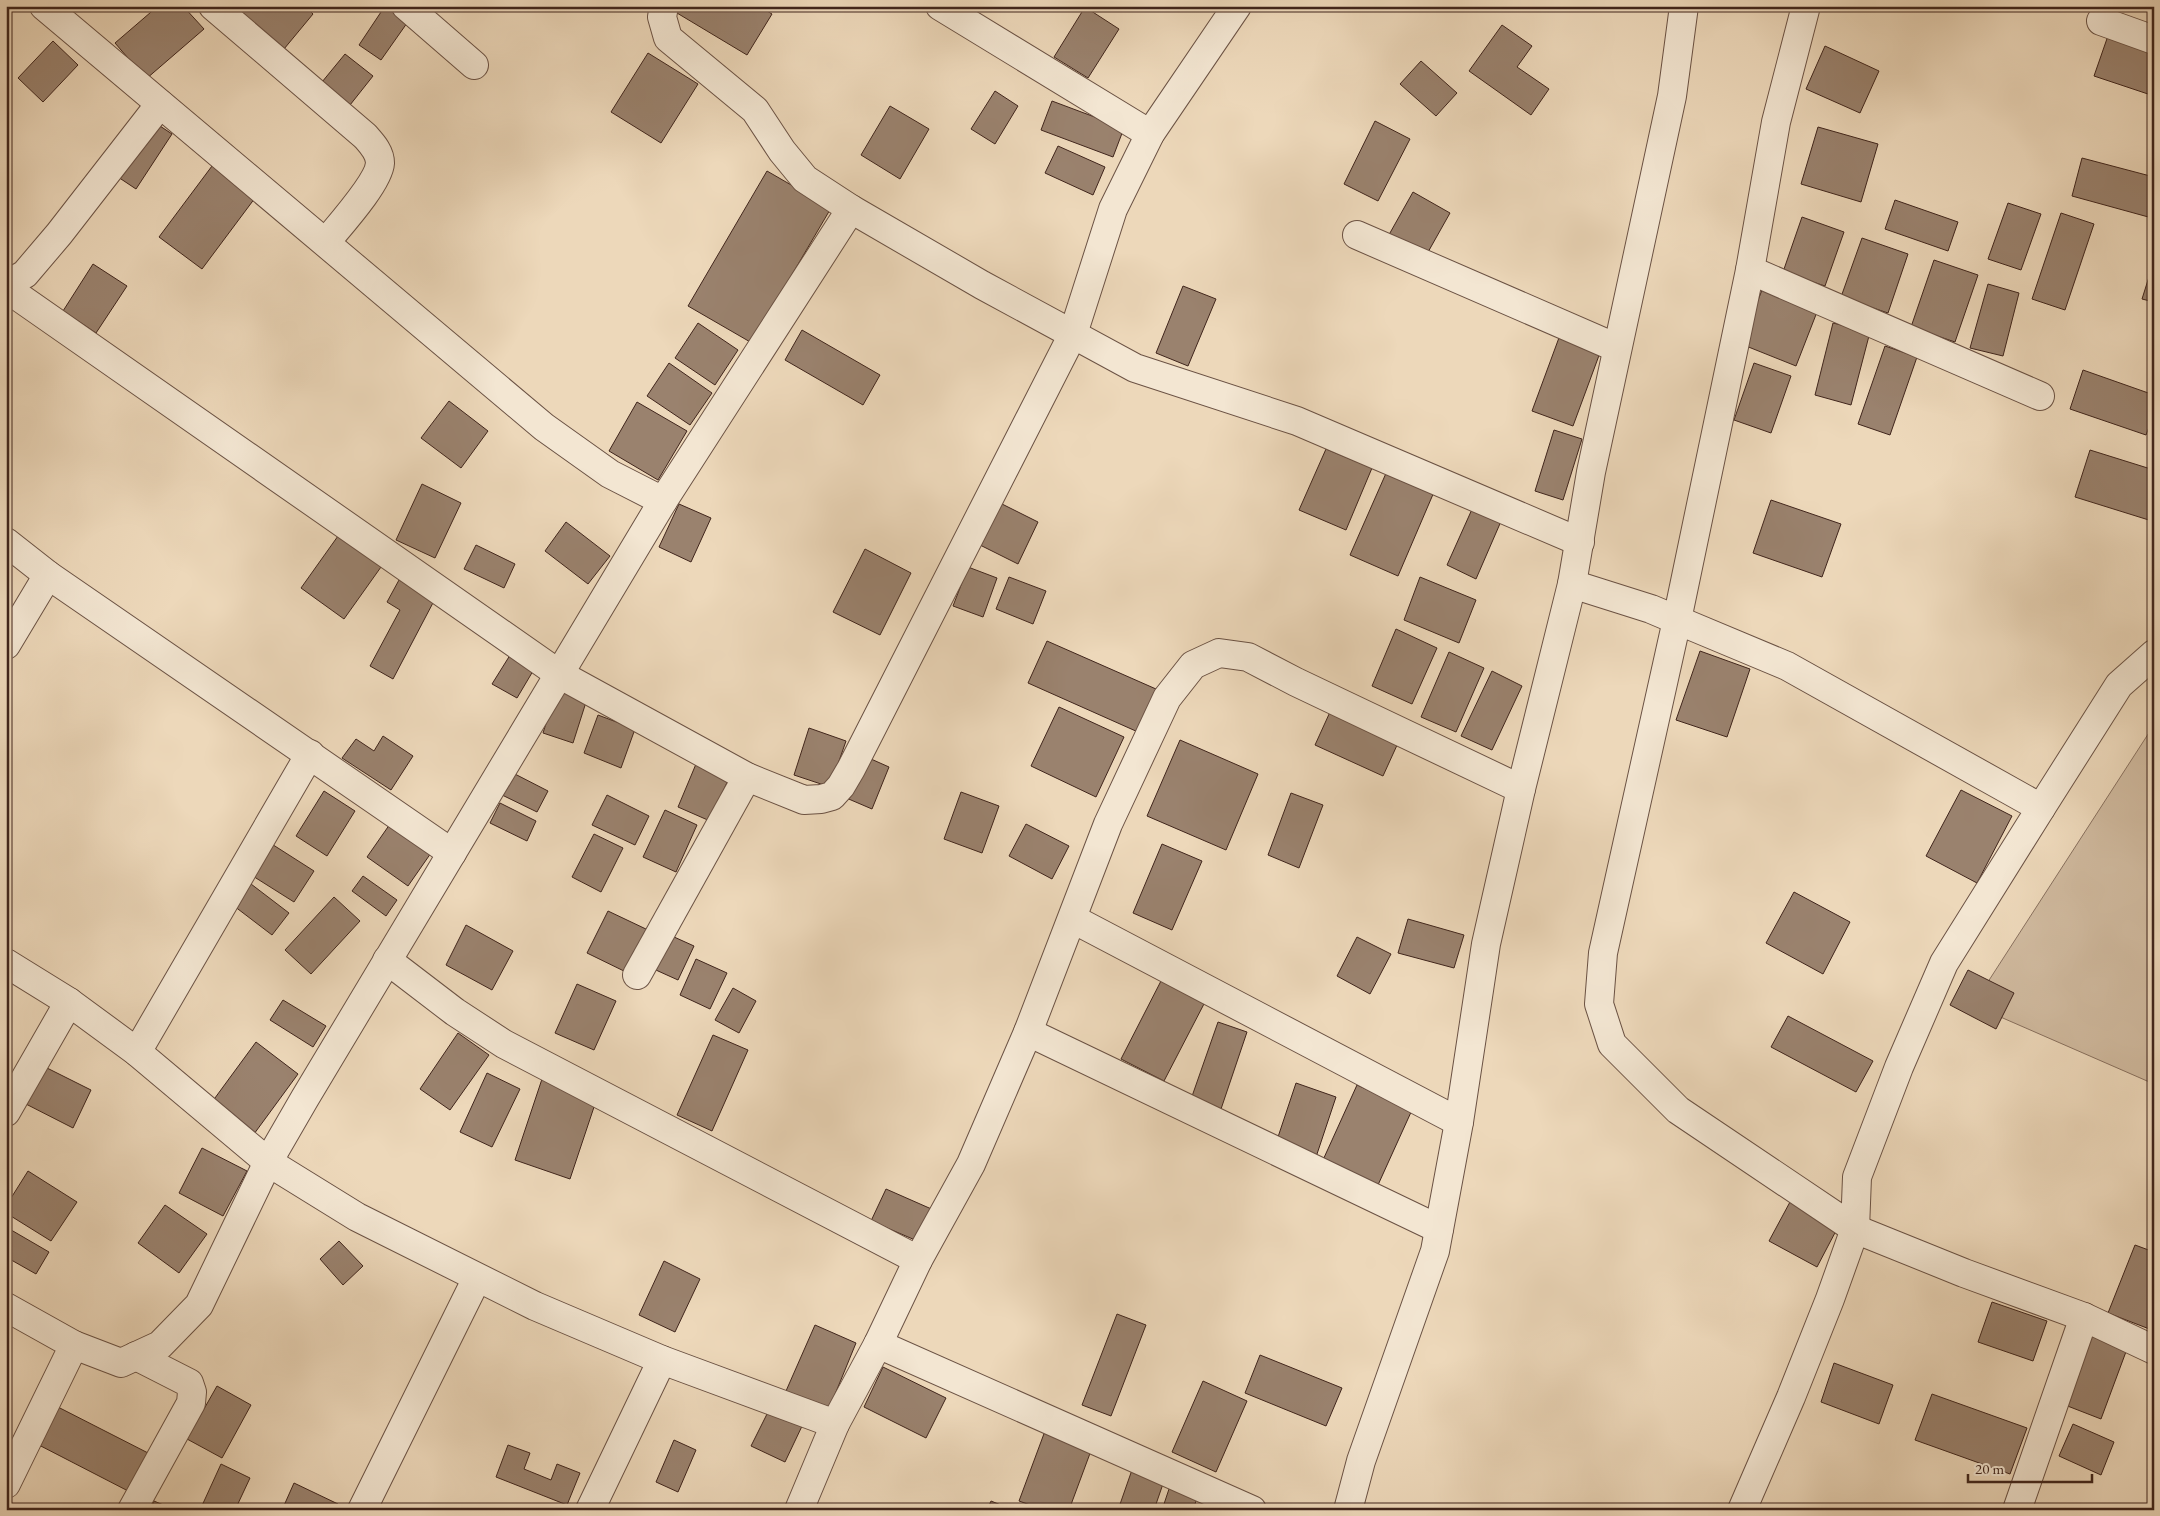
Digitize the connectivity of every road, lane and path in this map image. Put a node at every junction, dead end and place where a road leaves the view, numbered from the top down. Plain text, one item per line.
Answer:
1 (213, 6) edge
2 (406, 6) edge
3 (664, 6) edge
4 (940, 6) edge
5 (1238, 6) edge
6 (1684, 6) edge
7 (1806, 6) edge
8 (46, 7) edge
9 (2101, 21) dead end
10 (2154, 40) edge
11 (474, 65) dead end
12 (160, 104) junction
13 (1150, 134) junction
14 (851, 209) junction
15 (1357, 235) dead end
16 (326, 242) junction
17 (1750, 270) junction
18 (6, 287) edge
19 (1073, 334) junction
20 (1618, 348) junction
21 (2040, 396) dead end
22 (662, 501) junction
23 (6, 542) edge
24 (1580, 542) junction
25 (48, 575) junction
26 (1572, 584) junction
27 (1676, 620) junction
28 (6, 645) edge
29 (2154, 654) edge
30 (559, 674) junction
31 (310, 754) junction
32 (747, 777) junction
33 (1521, 789) junction
34 (2041, 808) junction
35 (452, 853) junction
36 (1072, 919) junction
37 (387, 960) junction
38 (6, 963) edge
39 (637, 975) dead end
40 (69, 1002) junction
41 (1028, 1032) junction
42 (138, 1052) junction
43 (6, 1112) edge
44 (1459, 1122) junction
45 (268, 1162) junction
46 (1439, 1229) junction
47 (1855, 1229) junction
48 (918, 1260) junction
49 (477, 1278) junction
50 (6, 1307) edge
51 (2084, 1317) junction
52 (878, 1344) junction
53 (74, 1345) junction
54 (2154, 1350) edge
55 (136, 1356) junction
56 (662, 1360) junction
57 (836, 1424) junction
58 (6, 1484) edge
59 (132, 1510) edge
60 (362, 1510) edge
61 (590, 1510) edge
62 (799, 1510) edge
63 (1252, 1510) edge
64 (1348, 1510) edge
65 (1742, 1510) edge
66 (2017, 1510) edge

1 - 16 street
2 - 11 street
3 - 14 street
4 - 13 street
5 - 13 street
6 - 20 street
7 - 17 street
8 - 12 street
9 - 10 street
12 - 16 street
12 - 18 street
13 - 19 street
14 - 19 street
14 - 22 street
15 - 20 street
16 - 22 street
17 - 21 street
17 - 27 street
18 - 30 street
19 - 24 street
19 - 32 street
20 - 24 street
22 - 30 street
23 - 25 street
24 - 26 street
25 - 28 street
25 - 31 street
26 - 27 street
26 - 33 street
27 - 34 street
27 - 47 street
29 - 34 street
30 - 32 street
30 - 35 street
31 - 35 street
31 - 42 street
32 - 39 street
33 - 36 street
33 - 44 street
34 - 47 street
35 - 37 street
36 - 41 street
36 - 44 street
37 - 45 street
37 - 48 street
38 - 40 street
40 - 42 street
40 - 43 street
41 - 46 street
41 - 48 street
42 - 45 street
44 - 46 street
45 - 49 street
45 - 55 street
46 - 64 street
47 - 51 street
47 - 65 street
48 - 52 street
49 - 56 street
49 - 60 street
50 - 53 street
51 - 54 street
51 - 66 street
52 - 57 street
52 - 63 street
53 - 55 street
53 - 58 street
55 - 59 street
56 - 57 street
56 - 61 street
57 - 62 street

